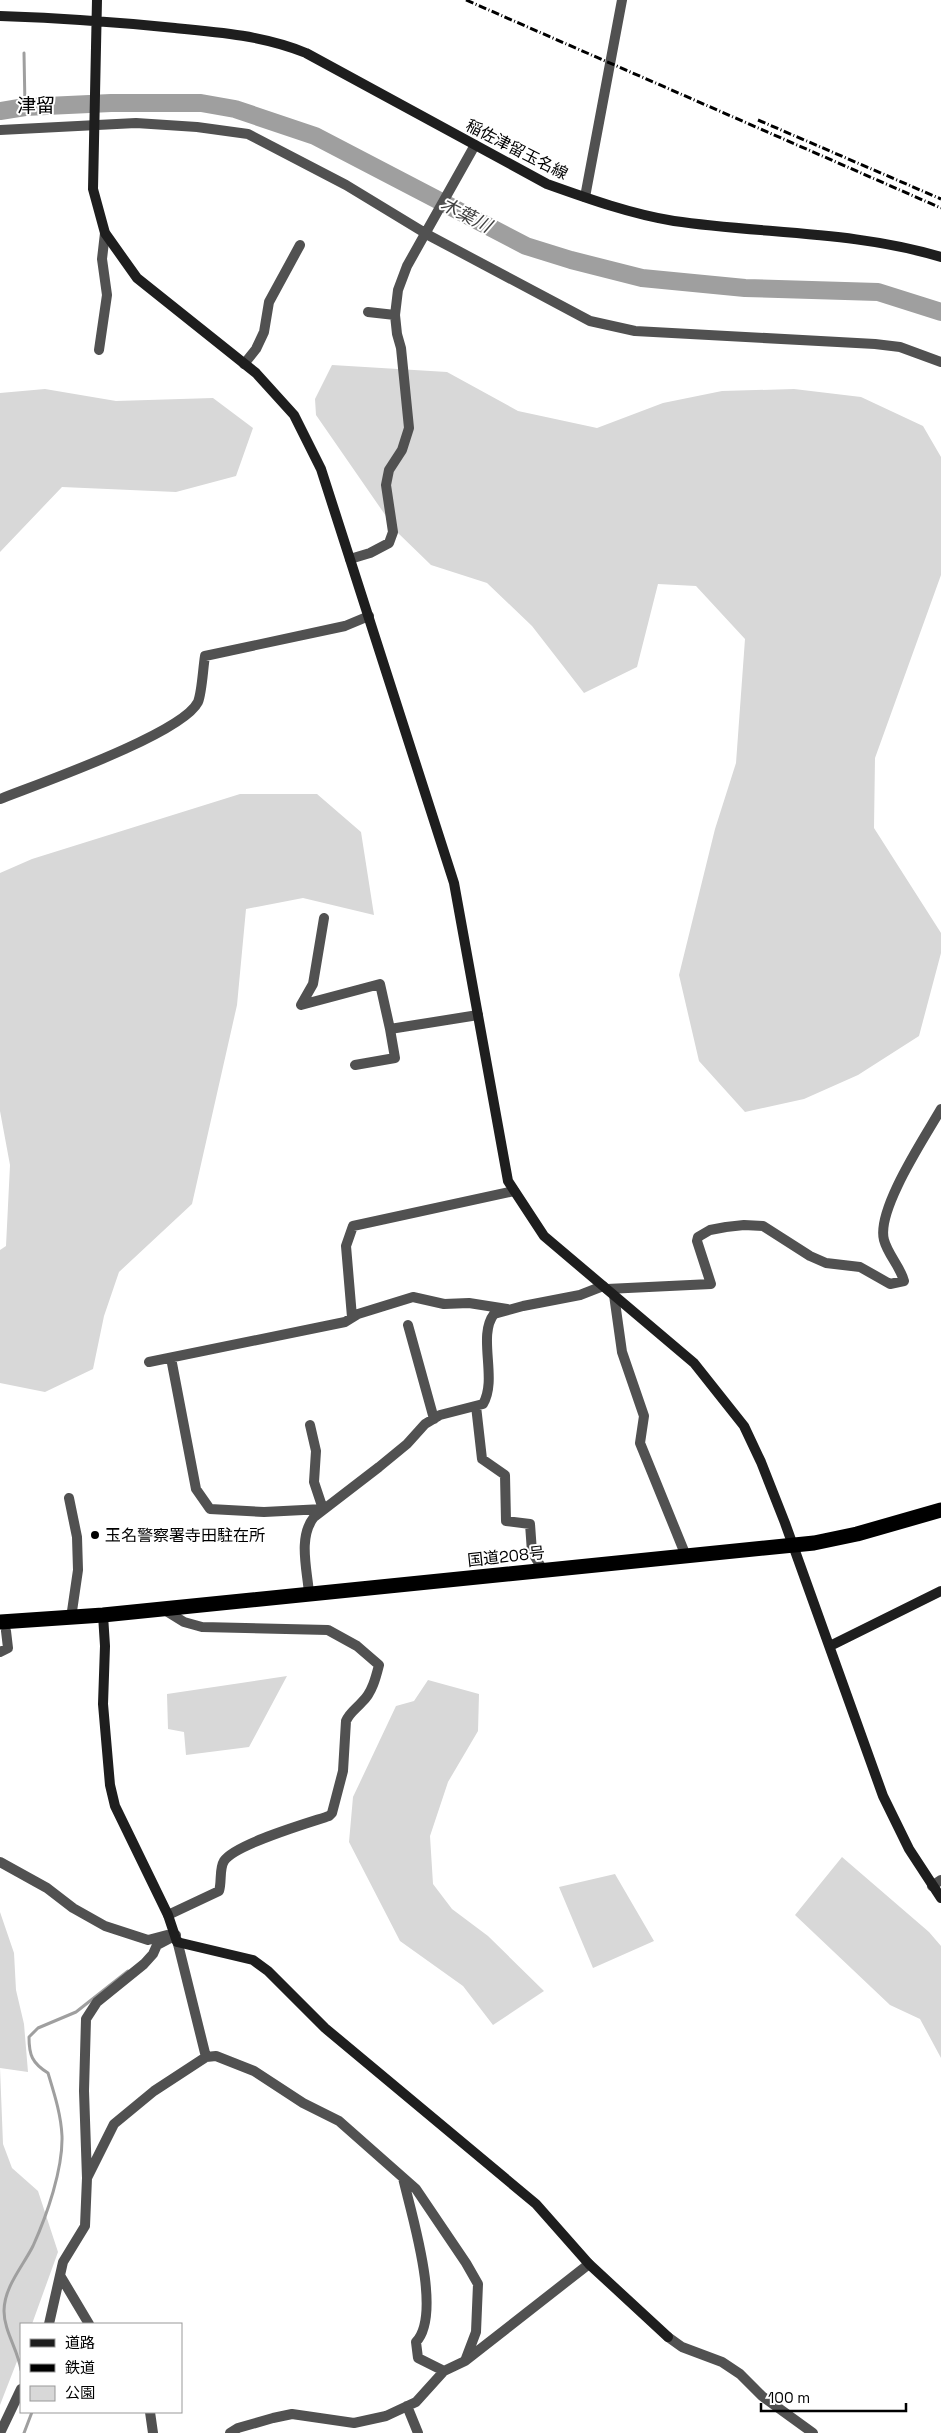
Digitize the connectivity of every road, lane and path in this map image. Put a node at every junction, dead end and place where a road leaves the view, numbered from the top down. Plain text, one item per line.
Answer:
1 (96, 0) edge
2 (622, 0) edge
3 (0, 16) edge
4 (96, 25) junction
5 (0, 130) edge
6 (475, 145) junction
7 (585, 197) junction
8 (105, 233) junction
9 (426, 234) junction
10 (300, 245) dead end
11 (941, 256) edge
12 (368, 312) dead end
13 (395, 315) junction
14 (98, 350) dead end
15 (941, 362) edge
16 (244, 364) junction
17 (350, 559) junction
18 (369, 616) junction
19 (0, 799) edge
20 (324, 918) dead end
21 (478, 1015) junction
22 (390, 1029) junction
23 (355, 1065) dead end
24 (941, 1109) edge
25 (514, 1191) junction
26 (608, 1290) junction
27 (508, 1309) junction
28 (352, 1317) junction
29 (408, 1326) dead end
30 (171, 1358) junction
31 (149, 1362) dead end
32 (476, 1406) junction
33 (434, 1419) junction
34 (310, 1425) dead end
35 (69, 1498) dead end
36 (323, 1508) junction
37 (941, 1510) edge
38 (686, 1556) junction
39 (543, 1570) junction
40 (941, 1591) edge
41 (309, 1593) junction
42 (162, 1609) junction
43 (103, 1615) junction
44 (71, 1618) junction
45 (2, 1628) edge
46 (830, 1646) junction
47 (0, 1652) edge
48 (0, 1862) edge
49 (937, 1883) edge
50 (941, 1898) edge
51 (168, 1915) junction
52 (176, 1936) junction
53 (206, 2057) junction
54 (87, 2178) junction
55 (402, 2178) junction
56 (589, 2264) junction
57 (61, 2277) junction
58 (49, 2323) edge
59 (88, 2323) edge
60 (466, 2361) junction
61 (444, 2371) junction
62 (20, 2391) edge
63 (407, 2406) junction
64 (150, 2413) edge
65 (0, 2433) edge
66 (153, 2433) edge
67 (230, 2433) edge
68 (418, 2433) edge
69 (813, 2433) edge

1 - 4 street
2 - 7 street
3 - 4 street, 稲佐津留玉名線
4 - 6 street, 稲佐津留玉名線
4 - 8 street
5 - 9 street
6 - 7 street, 稲佐津留玉名線
6 - 9 street
7 - 11 street, 稲佐津留玉名線
8 - 14 street
8 - 16 street
9 - 13 street
9 - 15 street
10 - 16 street
12 - 13 street
13 - 17 street
16 - 17 street
17 - 18 street
18 - 19 street
18 - 21 street
20 - 22 street
21 - 22 street
21 - 25 street
22 - 23 street
24 - 26 street
25 - 26 street
25 - 28 street
26 - 27 street
26 - 38 street
26 - 46 street
27 - 28 street
27 - 32 street
28 - 30 street
29 - 33 street
30 - 31 street
30 - 36 street
32 - 33 street
32 - 39 street
33 - 36 street
34 - 36 street
35 - 44 street
36 - 41 street
37 - 38 highway, 国道208号
38 - 39 highway, 国道208号
39 - 41 highway, 国道208号
40 - 46 street
41 - 42 highway, 国道208号
42 - 43 highway, 国道208号
42 - 51 street
43 - 44 highway, 国道208号
43 - 51 street
44 - 45 highway, 国道208号
45 - 47 street
46 - 49 street
48 - 52 street
49 - 50 street
51 - 52 street
52 - 53 street
52 - 54 street
52 - 56 street
53 - 54 street
53 - 55 street
54 - 57 street
55 - 60 street
55 - 61 street
56 - 60 street
56 - 69 street
57 - 58 street
57 - 59 street
60 - 61 street
61 - 63 street
62 - 65 street
63 - 67 street
63 - 68 street
64 - 66 street

